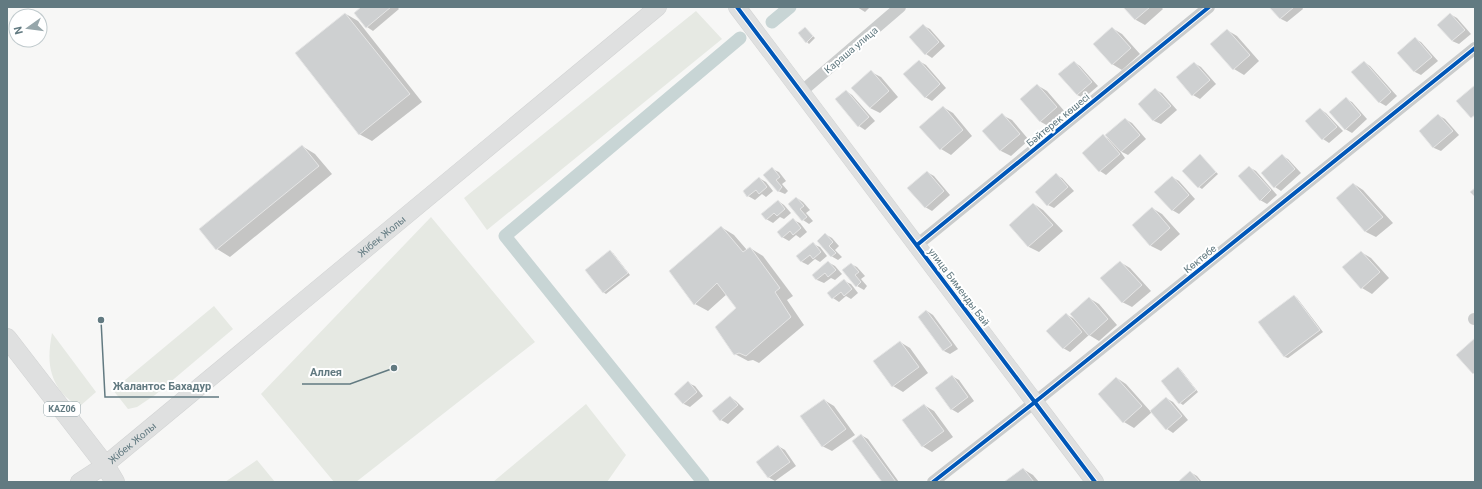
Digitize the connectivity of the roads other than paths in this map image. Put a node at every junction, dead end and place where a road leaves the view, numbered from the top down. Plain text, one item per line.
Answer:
1 (658, 7) edge
2 (737, 7) edge
3 (900, 7) edge
4 (1209, 7) edge
5 (1475, 48) edge
6 (801, 92) junction
7 (917, 245) junction
8 (7, 338) edge
9 (1035, 402) junction
10 (105, 465) junction
11 (79, 482) edge
12 (89, 482) edge
13 (114, 482) edge
14 (933, 482) edge
15 (1095, 482) edge

1 - 10 main road, Жібек Жолы
2 - 6 main road, улица Бименды Бай
3 - 6 street, Караша улица
4 - 7 street, Бәйтерек көшесі
5 - 9 street, Көктөбе
6 - 7 main road, улица Бименды Бай
7 - 9 main road, улица Бименды Бай
8 - 10 main road, KAZ06
9 - 14 street, Көктөбе
9 - 15 main road, улица Бименды Бай
10 - 11 main road
10 - 12 main road
10 - 13 main road, KAZ06

